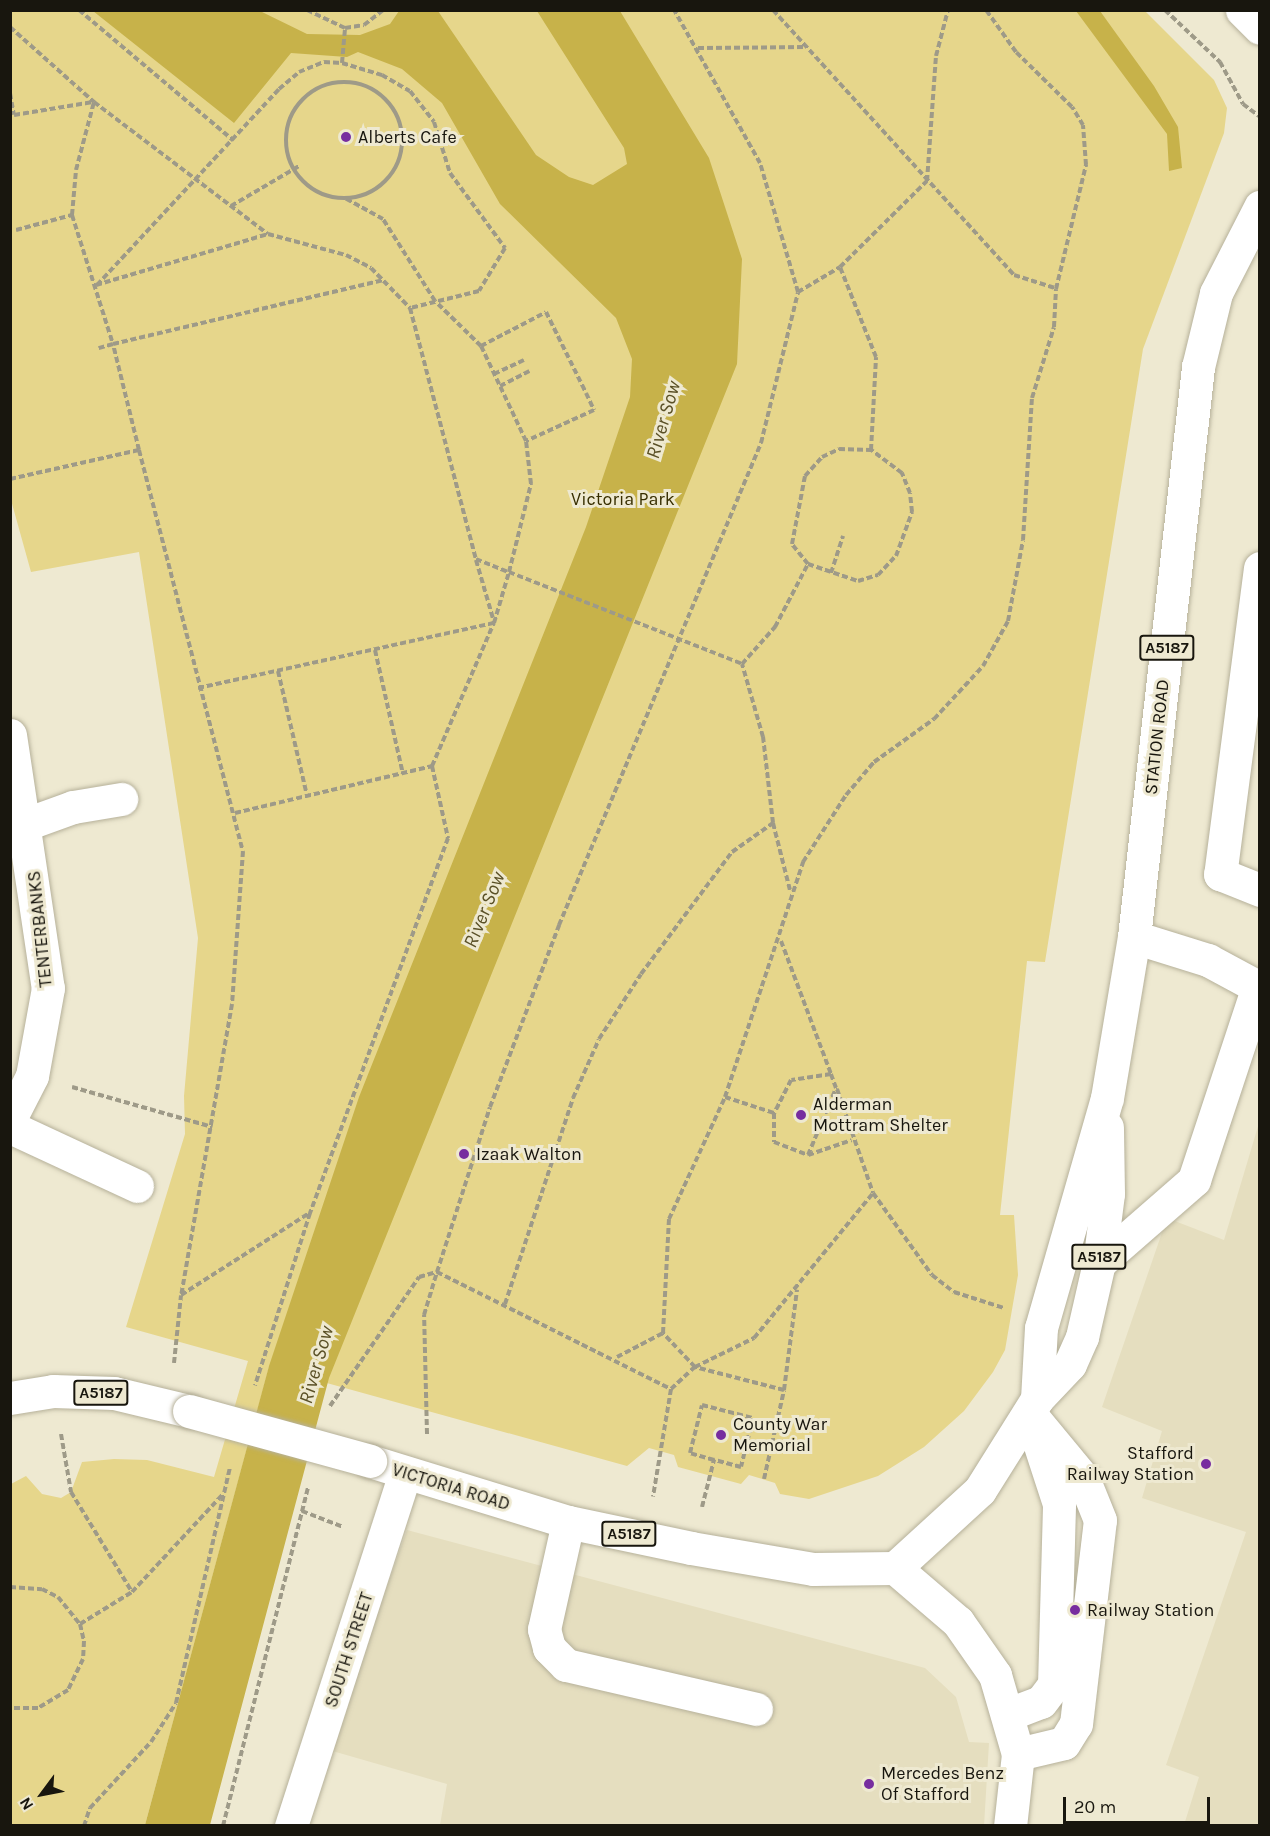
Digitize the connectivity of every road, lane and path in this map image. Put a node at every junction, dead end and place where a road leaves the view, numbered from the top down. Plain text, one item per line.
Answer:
1 (79, 10) edge
2 (307, 10) edge
3 (383, 10) edge
4 (674, 10) edge
5 (773, 10) edge
6 (948, 10) edge
7 (986, 10) edge
8 (1165, 10) edge
9 (1242, 10) edge
10 (10, 27) edge
11 (345, 28) junction
12 (1260, 28) edge
13 (805, 47) junction
14 (698, 48) junction
15 (342, 63) junction
16 (10, 93) edge
17 (94, 102) junction
18 (1260, 117) edge
19 (233, 140) junction
20 (299, 166) dead end
21 (293, 169) junction
22 (198, 179) junction
23 (927, 181) junction
24 (345, 198) junction
25 (231, 206) junction
26 (1260, 207) edge
27 (72, 215) junction
28 (16, 230) dead end
29 (268, 234) junction
30 (840, 267) junction
31 (384, 280) junction
32 (96, 285) junction
33 (1056, 289) junction
34 (798, 292) junction
35 (435, 301) junction
36 (410, 308) junction
37 (113, 344) junction
38 (481, 346) junction
39 (99, 348) dead end
40 (524, 360) dead end
41 (529, 371) dead end
42 (494, 374) junction
43 (500, 386) junction
44 (526, 441) junction
45 (139, 450) junction
46 (871, 450) junction
47 (10, 479) edge
48 (843, 536) dead end
49 (476, 560) junction
50 (808, 564) junction
51 (1260, 568) edge
52 (509, 572) junction
53 (831, 573) junction
54 (494, 623) junction
55 (678, 634) junction
56 (375, 650) junction
57 (742, 664) junction
58 (278, 671) junction
59 (198, 688) junction
60 (10, 735) edge
61 (432, 765) junction
62 (404, 774) junction
63 (307, 796) junction
64 (122, 799) dead end
65 (235, 813) junction
66 (773, 823) junction
67 (26, 824) junction
68 (790, 890) junction
69 (1260, 890) edge
70 (1135, 926) junction
71 (781, 941) junction
72 (1259, 980) edge
73 (831, 1074) junction
74 (32, 1076) junction
75 (836, 1088) junction
76 (725, 1097) junction
77 (1107, 1098) junction
78 (774, 1113) junction
79 (10, 1119) edge
80 (10, 1127) edge
81 (212, 1127) junction
82 (852, 1140) junction
83 (808, 1155) junction
84 (137, 1186) dead end
85 (873, 1193) junction
86 (310, 1213) junction
87 (1099, 1263) junction
88 (437, 1272) junction
89 (797, 1289) junction
90 (181, 1295) junction
91 (505, 1304) junction
92 (1041, 1328) junction
93 (663, 1333) junction
94 (616, 1358) junction
95 (695, 1367) junction
96 (671, 1389) junction
97 (784, 1390) junction
98 (53, 1391) junction
99 (253, 1391) dead end
100 (10, 1398) edge
101 (1033, 1407) junction
102 (180, 1408) junction
103 (329, 1409) dead end
104 (426, 1413) dead end
105 (232, 1459) dead end
106 (714, 1460) junction
107 (405, 1474) junction
108 (311, 1477) dead end
109 (764, 1479) dead end
110 (709, 1481) dead end
111 (223, 1493) junction
112 (568, 1522) junction
113 (646, 1537) junction
114 (895, 1568) junction
115 (10, 1587) edge
116 (132, 1592) junction
117 (80, 1624) junction
118 (10, 1707) edge
119 (756, 1709) dead end
120 (1009, 1714) junction
121 (1018, 1754) junction
122 (84, 1826) edge
123 (223, 1826) edge
124 (291, 1826) edge
125 (1010, 1826) edge

1 - 19 path
2 - 11 path
3 - 11 path
4 - 14 path
5 - 13 path
6 - 23 path
7 - 33 path
8 - 18 path
9 - 12 main road
10 - 17 path
11 - 15 path
13 - 14 path
13 - 23 path
14 - 34 path
15 - 19 path
15 - 35 path
16 - 17 path
17 - 22 path
17 - 27 path
19 - 22 path
20 - 21 path
21 - 24 path
21 - 24 path
21 - 25 path
22 - 25 path
22 - 32 path
23 - 30 path
23 - 33 path
24 - 35 path
25 - 29 path
26 - 70 main road, STATION ROAD / A5187
27 - 28 path
27 - 32 path
29 - 31 path
29 - 32 path
30 - 34 path
30 - 46 path
31 - 36 path
31 - 37 path
32 - 37 path
33 - 68 path
34 - 55 path
35 - 36 path
35 - 38 path
36 - 49 path
37 - 39 path
37 - 45 path
38 - 42 path
38 - 44 path
40 - 42 path
41 - 43 path
42 - 43 path
43 - 44 path
44 - 52 path
45 - 47 path
45 - 59 path
46 - 50 path
46 - 53 path
48 - 53 path
49 - 52 path
49 - 54 path
50 - 53 path
50 - 57 path
51 - 69 main road
52 - 54 path
52 - 55 path
54 - 56 path
54 - 61 path
55 - 57 path
55 - 88 path
56 - 58 path
56 - 62 path
57 - 66 path
58 - 59 path
58 - 63 path
59 - 65 path
60 - 67 main road, TENTERBANKS
61 - 62 path
61 - 86 path
62 - 63 path
63 - 65 path
64 - 67 main road
65 - 81 path
66 - 68 path
66 - 91 path
67 - 74 main road, TENTERBANKS
68 - 71 path
70 - 72 main road
70 - 77 main road, STATION ROAD / A5187
71 - 73 path
71 - 76 path
72 - 87 main road
73 - 75 path
73 - 78 path
74 - 79 main road, TENTERBANKS
74 - 81 path
75 - 82 path
75 - 83 path
76 - 78 path
76 - 93 path
77 - 87 main road, STATION ROAD / A5187
77 - 92 main road, STATION ROAD / A5187
78 - 83 path
80 - 84 main road
81 - 90 path
82 - 83 path
82 - 85 path
85 - 89 path
85 - 92 path
86 - 90 path
86 - 99 path
87 - 101 main road, STATION ROAD / A5187
88 - 91 path
88 - 103 path
88 - 104 path
89 - 95 path
89 - 97 path
90 - 102 path
91 - 94 path
92 - 101 main road, STATION ROAD / A5187
93 - 94 path
93 - 95 path
94 - 96 path
95 - 96 path
95 - 97 path
96 - 113 path
97 - 109 path
98 - 100 main road, VICTORIA ROAD / A5187
98 - 102 main road, VICTORIA ROAD / A5187
98 - 116 path
101 - 114 main road, STATION ROAD / A5187
101 - 120 main road
101 - 121 main road
102 - 107 main road, VICTORIA ROAD / A5187, bridge
105 - 111 path
106 - 106 path
106 - 110 path
107 - 112 main road, VICTORIA ROAD / A5187
107 - 124 main road, SOUTH STREET
108 - 123 path
111 - 116 path
111 - 122 path
112 - 113 main road, VICTORIA ROAD / A5187
112 - 119 main road
113 - 114 main road, VICTORIA ROAD / A5187
114 - 120 main road
115 - 117 path
116 - 117 path
117 - 118 path
120 - 121 main road
121 - 125 main road

